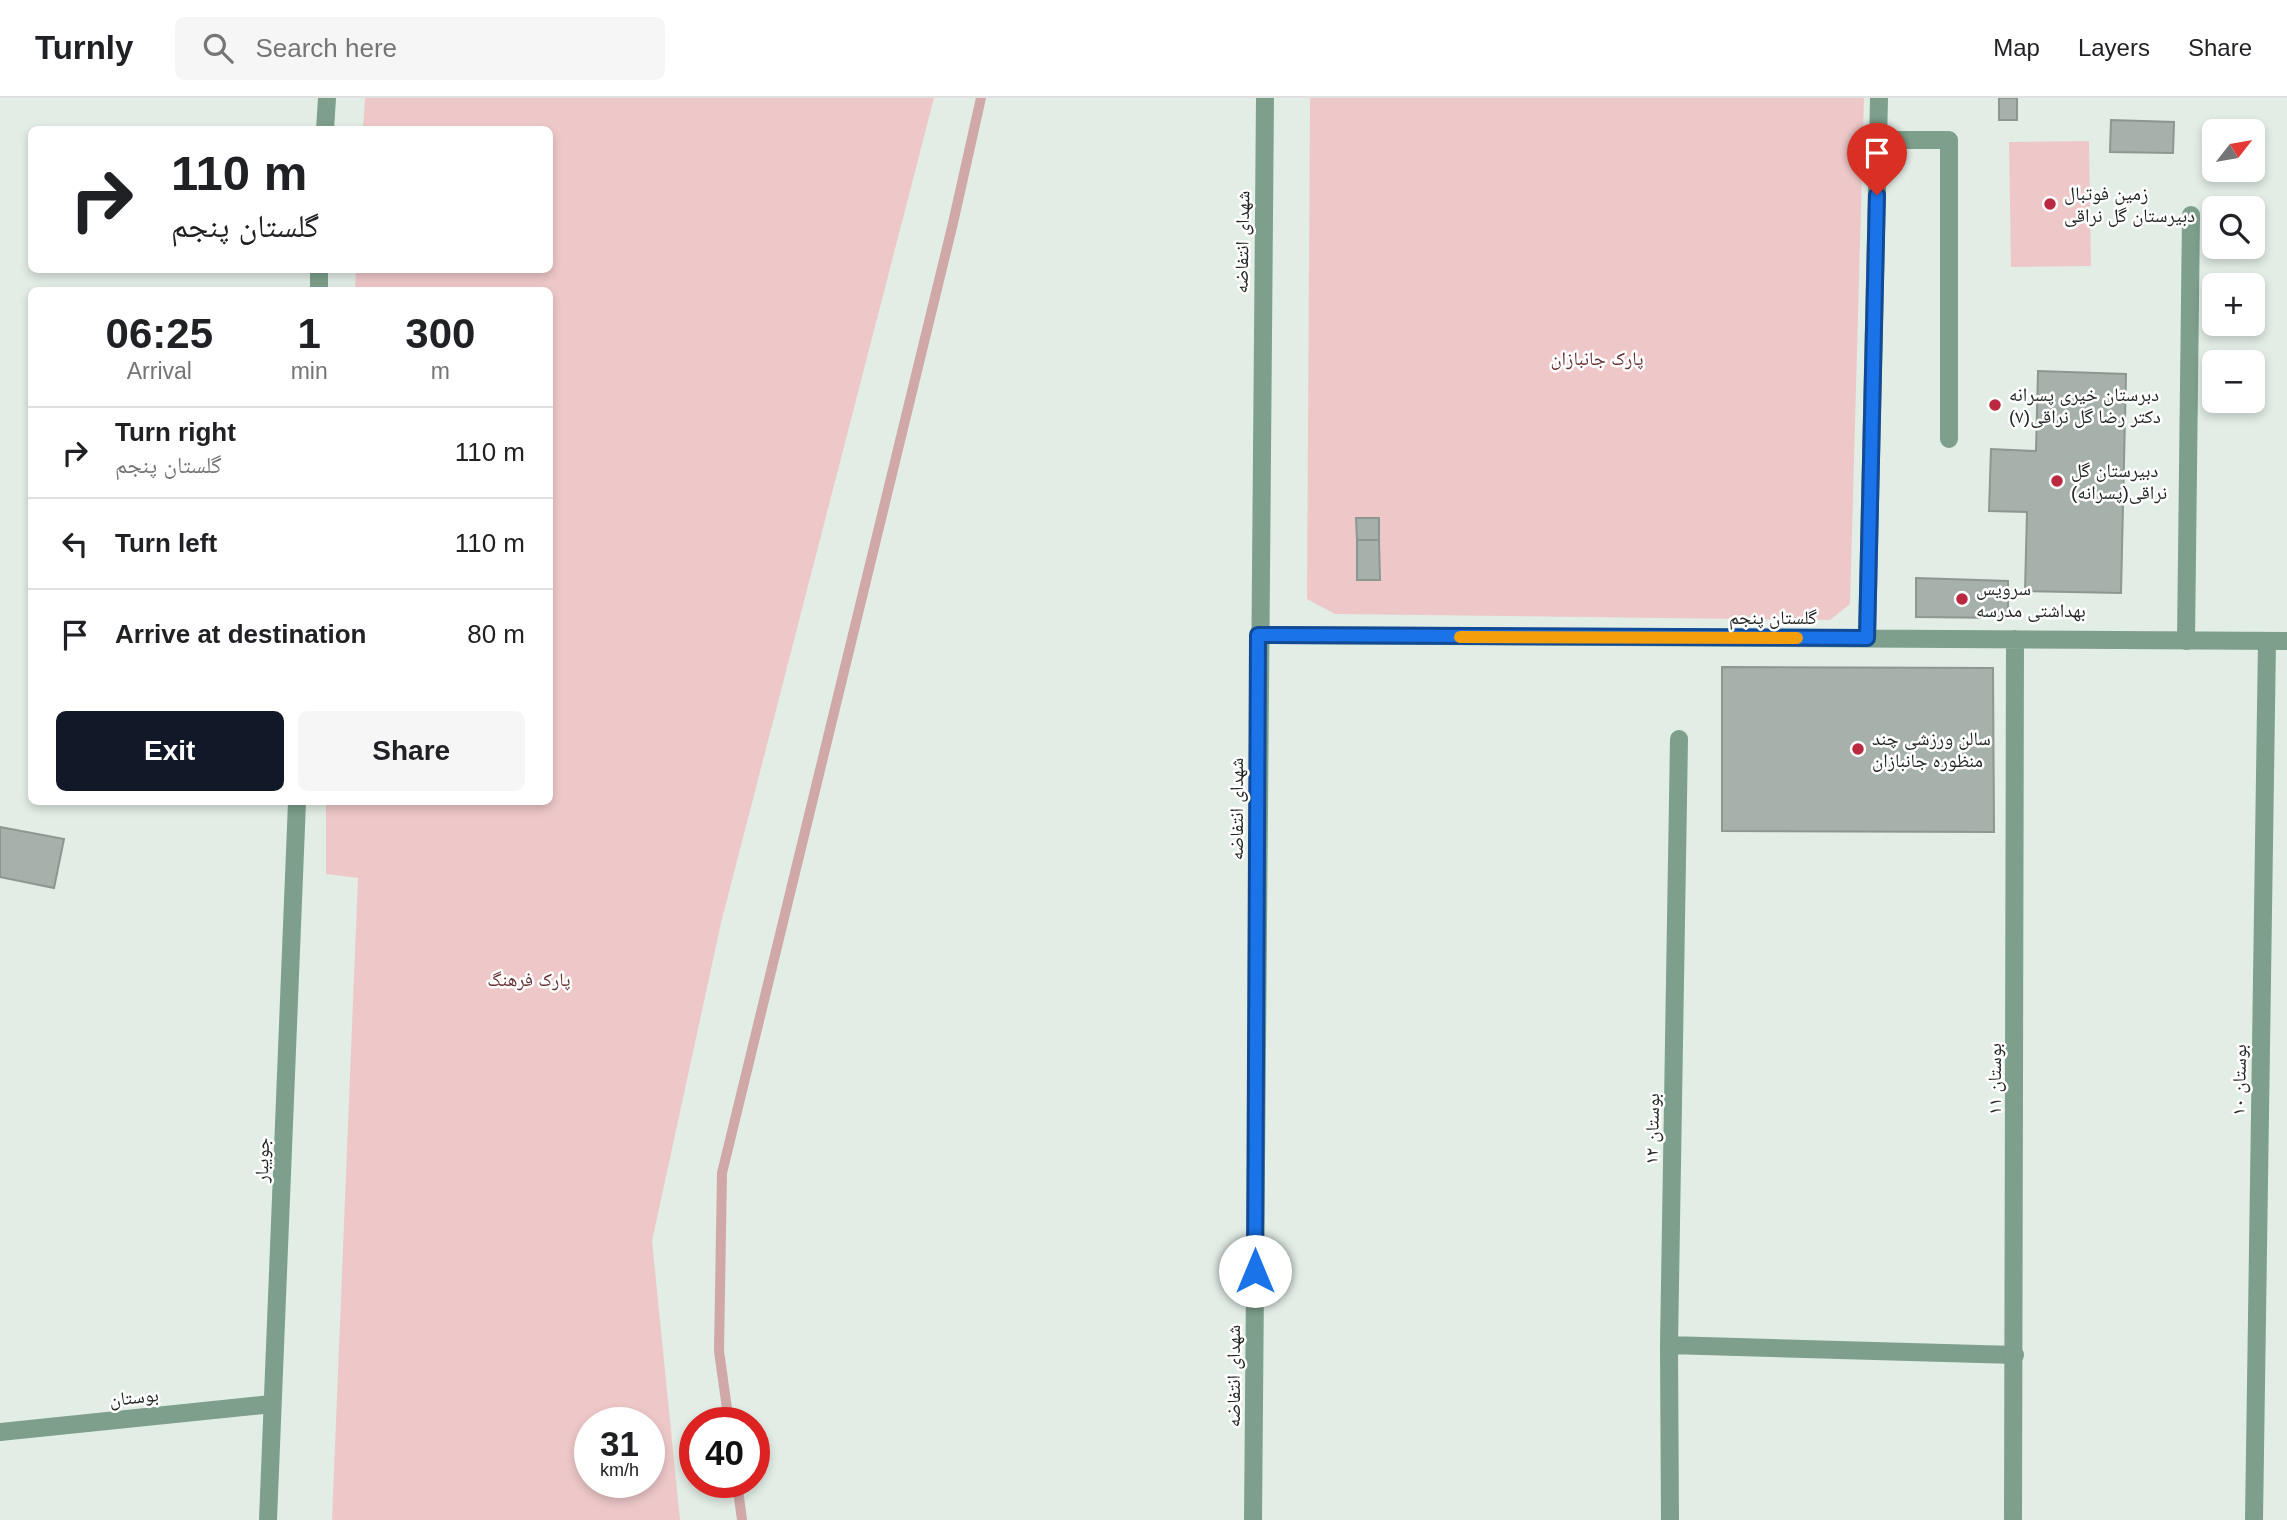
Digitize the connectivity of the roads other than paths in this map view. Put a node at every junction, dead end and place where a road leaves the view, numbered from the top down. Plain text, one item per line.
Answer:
1 (327, 98) edge
2 (1265, 98) edge
3 (1879, 98) edge
4 (325, 126) edge
5 (1878, 140) junction
6 (2190, 215) dead end
7 (1950, 439) dead end
8 (1258, 635) junction
9 (1867, 638) junction
10 (2015, 639) junction
11 (2186, 641) junction
12 (2267, 641) junction
13 (2287, 641) edge
14 (1679, 738) dead end
15 (297, 805) edge
16 (1669, 1345) junction
17 (2015, 1355) junction
18 (272, 1404) junction
19 (0, 1432) edge
20 (268, 1520) edge
21 (1253, 1520) edge
22 (1670, 1520) edge
23 (2013, 1520) edge
24 (2254, 1520) edge

1 - 4 street
2 - 8 street, شهدای انتفاضه
3 - 5 street
5 - 7 street
5 - 9 street
6 - 11 street
8 - 9 street, گلستان پنجم
8 - 21 street, شهدای انتفاضه
9 - 10 street, گلستان پنجم
10 - 11 street, گلستان پنجم
10 - 17 street, بوستان ۱۱
11 - 12 street, گلستان پنجم
12 - 13 street, گلستان پنجم
12 - 24 street, بوستان ۱۰
14 - 16 street, بوستان ۱۲
15 - 18 street, جویبار
16 - 17 street
16 - 22 street, بوستان ۱۲
17 - 23 street, بوستان ۱۱
18 - 19 street, بوستان
18 - 20 street, جویبار

